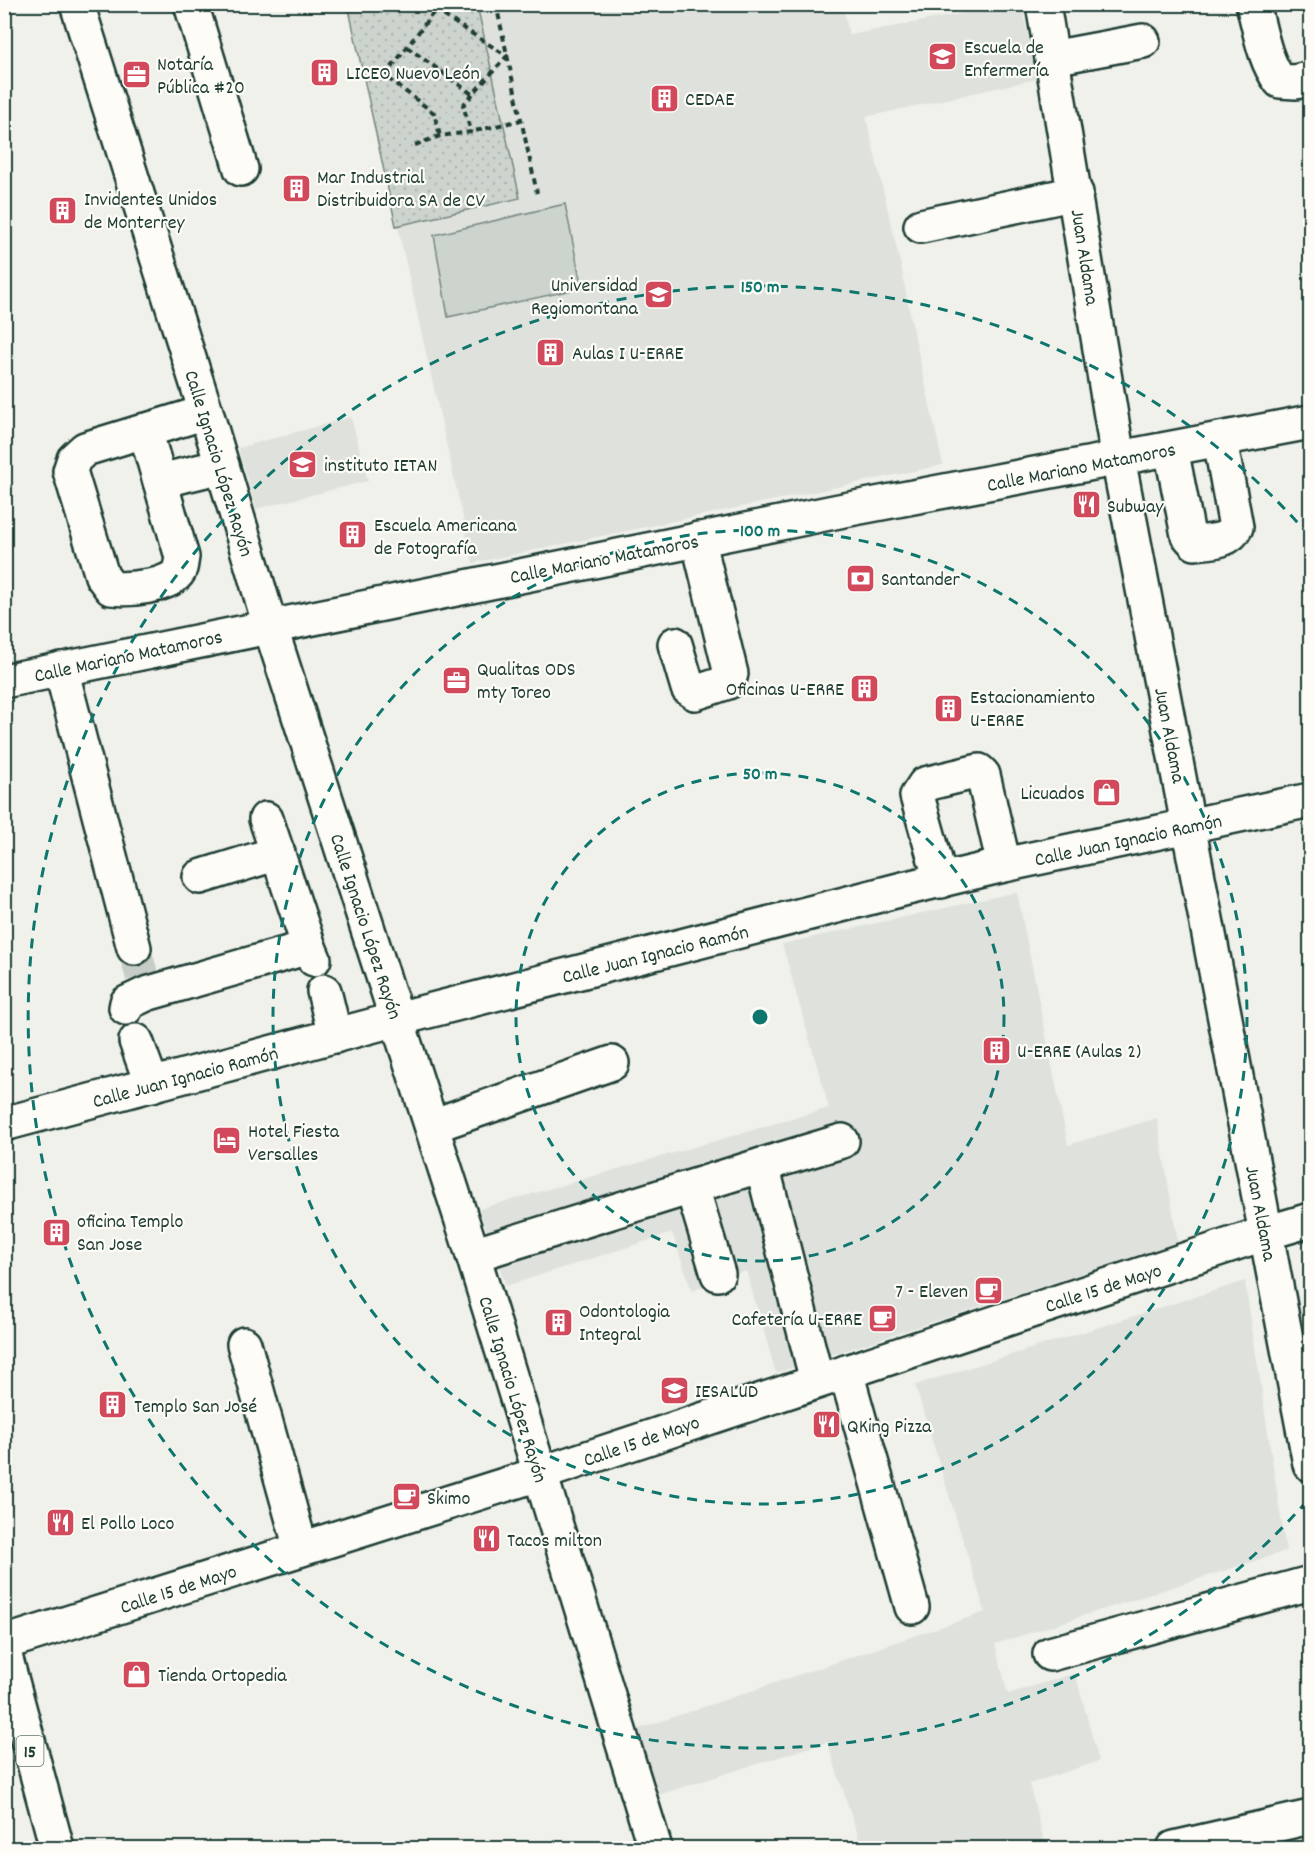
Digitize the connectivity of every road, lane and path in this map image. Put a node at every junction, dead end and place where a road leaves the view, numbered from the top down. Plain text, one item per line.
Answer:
1 (77, 4) edge
2 (191, 4) edge
3 (440, 4) edge
4 (496, 4) edge
5 (1043, 4) edge
6 (1253, 4) edge
7 (435, 10) junction
8 (1143, 41) dead end
9 (407, 47) junction
10 (507, 56) junction
11 (1052, 58) junction
12 (1311, 78) edge
13 (472, 94) junction
14 (521, 120) junction
15 (471, 132) junction
16 (440, 136) junction
17 (415, 145) dead end
18 (241, 169) dead end
19 (537, 193) dead end
20 (1076, 193) junction
21 (921, 226) dead end
22 (206, 412) junction
23 (1311, 422) edge
24 (145, 430) junction
25 (1220, 440) junction
26 (1171, 449) junction
27 (1118, 458) junction
28 (222, 466) junction
29 (160, 481) junction
30 (698, 539) junction
31 (270, 626) junction
32 (675, 644) dead end
33 (61, 669) junction
34 (4, 681) edge
35 (1311, 800) edge
36 (266, 819) dead end
37 (1189, 827) junction
38 (278, 853) junction
39 (1004, 865) junction
40 (200, 876) dead end
41 (940, 881) junction
42 (324, 991) dead end
43 (398, 1019) junction
44 (335, 1036) junction
45 (136, 1041) dead end
46 (612, 1063) dead end
47 (152, 1085) junction
48 (4, 1124) edge
49 (432, 1126) junction
50 (842, 1141) dead end
51 (762, 1165) junction
52 (692, 1187) junction
53 (1311, 1221) edge
54 (1266, 1233) junction
55 (473, 1254) junction
56 (718, 1274) dead end
57 (244, 1344) dead end
58 (831, 1376) junction
59 (1311, 1464) edge
60 (539, 1474) junction
61 (301, 1549) junction
62 (1311, 1583) edge
63 (912, 1607) dead end
64 (4, 1643) edge
65 (4, 1652) edge
66 (1050, 1654) dead end
67 (1311, 1817) edge
68 (57, 1848) edge
69 (655, 1848) edge
70 (1174, 1848) edge

1 - 22 main road, Calle Ignacio López Rayón
2 - 18 main road
3 - 7 path
4 - 10 path
5 - 11 main road, Juan Aldama
6 - 12 main road
7 - 9 path
7 - 10 path
8 - 11 main road
9 - 13 path
9 - 16 path
10 - 13 path
10 - 14 path
11 - 20 main road, Juan Aldama
13 - 15 path
14 - 15 path
14 - 19 path
15 - 16 path
16 - 17 path
20 - 21 main road
20 - 27 main road, Juan Aldama
22 - 24 main road
22 - 28 main road, Calle Ignacio López Rayón
23 - 25 main road, Calle Mariano Matamoros
24 - 29 main road
24 - 29 main road
25 - 26 main road, Calle Mariano Matamoros
25 - 26 main road
26 - 27 main road, Calle Mariano Matamoros
27 - 30 main road, Calle Mariano Matamoros
27 - 37 main road, Juan Aldama
28 - 29 main road
28 - 31 main road, Calle Ignacio López Rayón
30 - 31 main road, Calle Mariano Matamoros
30 - 32 main road
31 - 33 main road, Calle Mariano Matamoros
31 - 43 main road, Calle Ignacio López Rayón
33 - 34 main road, Calle Mariano Matamoros
33 - 38 main road
35 - 37 main road, Calle Juan Ignacio Ramón
36 - 38 main road
37 - 39 main road, Calle Juan Ignacio Ramón
37 - 54 main road, Juan Aldama
38 - 40 main road
39 - 41 main road, Calle Juan Ignacio Ramón
39 - 41 main road
41 - 43 main road, Calle Juan Ignacio Ramón
42 - 44 main road
43 - 44 main road, Calle Juan Ignacio Ramón
43 - 49 main road, Calle Ignacio López Rayón
44 - 47 main road, Calle Juan Ignacio Ramón
45 - 47 main road
46 - 49 main road
47 - 48 main road, Calle Juan Ignacio Ramón
49 - 55 main road, Calle Ignacio López Rayón
50 - 51 main road
51 - 52 main road
51 - 58 main road
52 - 55 main road
52 - 56 main road
53 - 54 main road, Calle 15 de Mayo
54 - 58 main road, Calle 15 de Mayo
54 - 59 main road, Juan Aldama
55 - 60 main road, Calle Ignacio López Rayón
57 - 61 main road
58 - 60 main road, Calle 15 de Mayo
58 - 63 main road
60 - 61 main road, Calle 15 de Mayo
60 - 69 main road, Calle Ignacio López Rayón
61 - 64 main road, Calle 15 de Mayo
62 - 66 main road
65 - 68 main road, 15
67 - 70 main road

